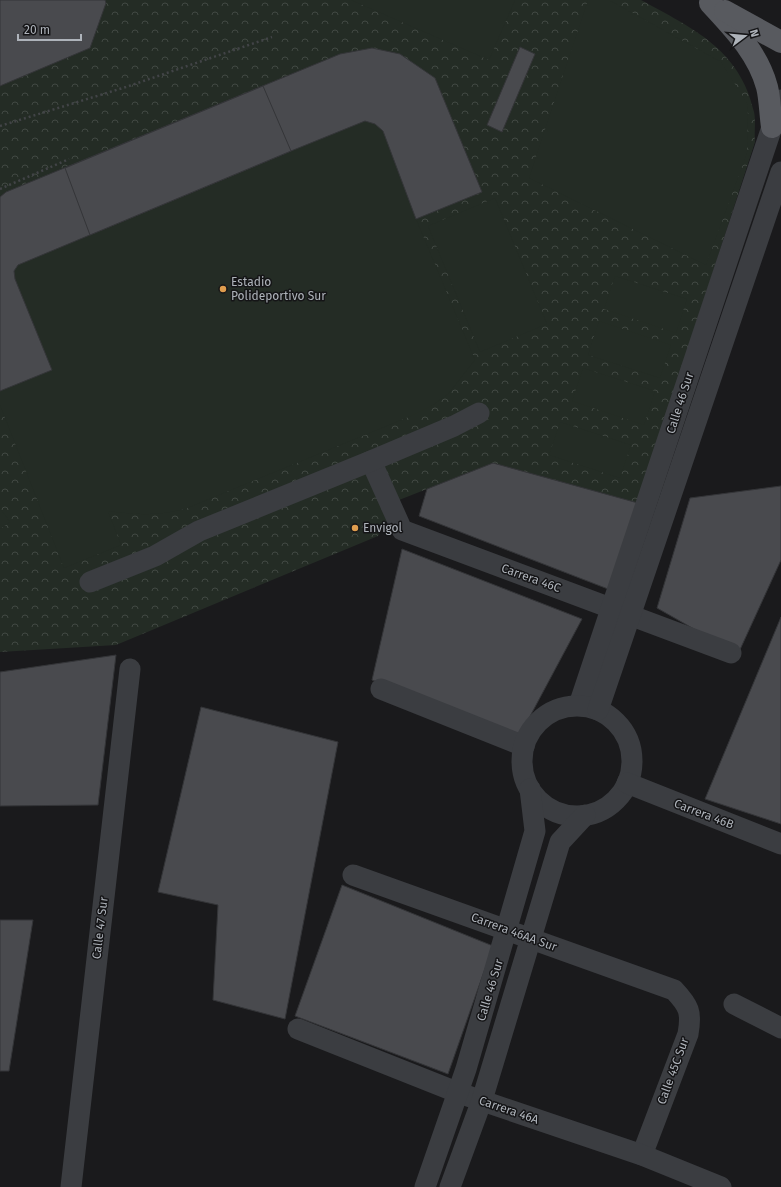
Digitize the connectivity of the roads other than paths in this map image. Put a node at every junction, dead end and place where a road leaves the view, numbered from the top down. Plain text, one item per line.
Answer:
1 (707, 2) edge
2 (781, 42) edge
3 (781, 100) edge
4 (772, 127) junction
5 (781, 172) edge
6 (479, 413) dead end
7 (371, 461) junction
8 (90, 582) dead end
9 (621, 612) junction
10 (731, 653) dead end
11 (130, 669) dead end
12 (381, 689) dead end
13 (588, 708) junction
14 (524, 746) junction
15 (627, 784) junction
16 (530, 789) junction
17 (586, 815) junction
18 (781, 844) edge
19 (353, 875) dead end
20 (508, 929) junction
21 (530, 938) junction
22 (674, 990) joint
23 (734, 1004) dead end
24 (781, 1028) edge
25 (298, 1029) dead end
26 (459, 1093) junction
27 (482, 1100) junction
28 (642, 1155) junction
29 (71, 1187) edge
30 (425, 1187) edge
31 (450, 1187) edge
32 (721, 1187) edge

1 - 2 main road
1 - 4 main road
3 - 4 street, Calle 46 Sur
4 - 9 street, Calle 46 Sur
5 - 9 street, Calle 46 Sur
6 - 7 street
7 - 8 street
7 - 9 street, Carrera 46C
9 - 10 street, Carrera 46C
9 - 13 street, Calle 46 Sur
11 - 29 street, Calle 47 Sur
12 - 14 street
13 - 14 street
13 - 15 street
14 - 16 street
15 - 17 street
15 - 18 street, Carrera 46B
16 - 17 street
16 - 20 street, Calle 46 Sur
17 - 21 street, Calle 46 Sur
19 - 20 street, Carrera 46AA Sur
20 - 21 street, Carrera 46AA Sur
20 - 26 street, Calle 46 Sur
21 - 22 street, Carrera 46AA Sur
21 - 27 street, Calle 46 Sur
22 - 28 street, Calle 45C Sur
23 - 24 street
25 - 26 street, Carrera 46A
26 - 27 street, Carrera 46A
26 - 30 street, Calle 46 Sur
27 - 28 street, Carrera 46A
27 - 31 street, Calle 46 Sur
28 - 32 street, Carrera 46A

